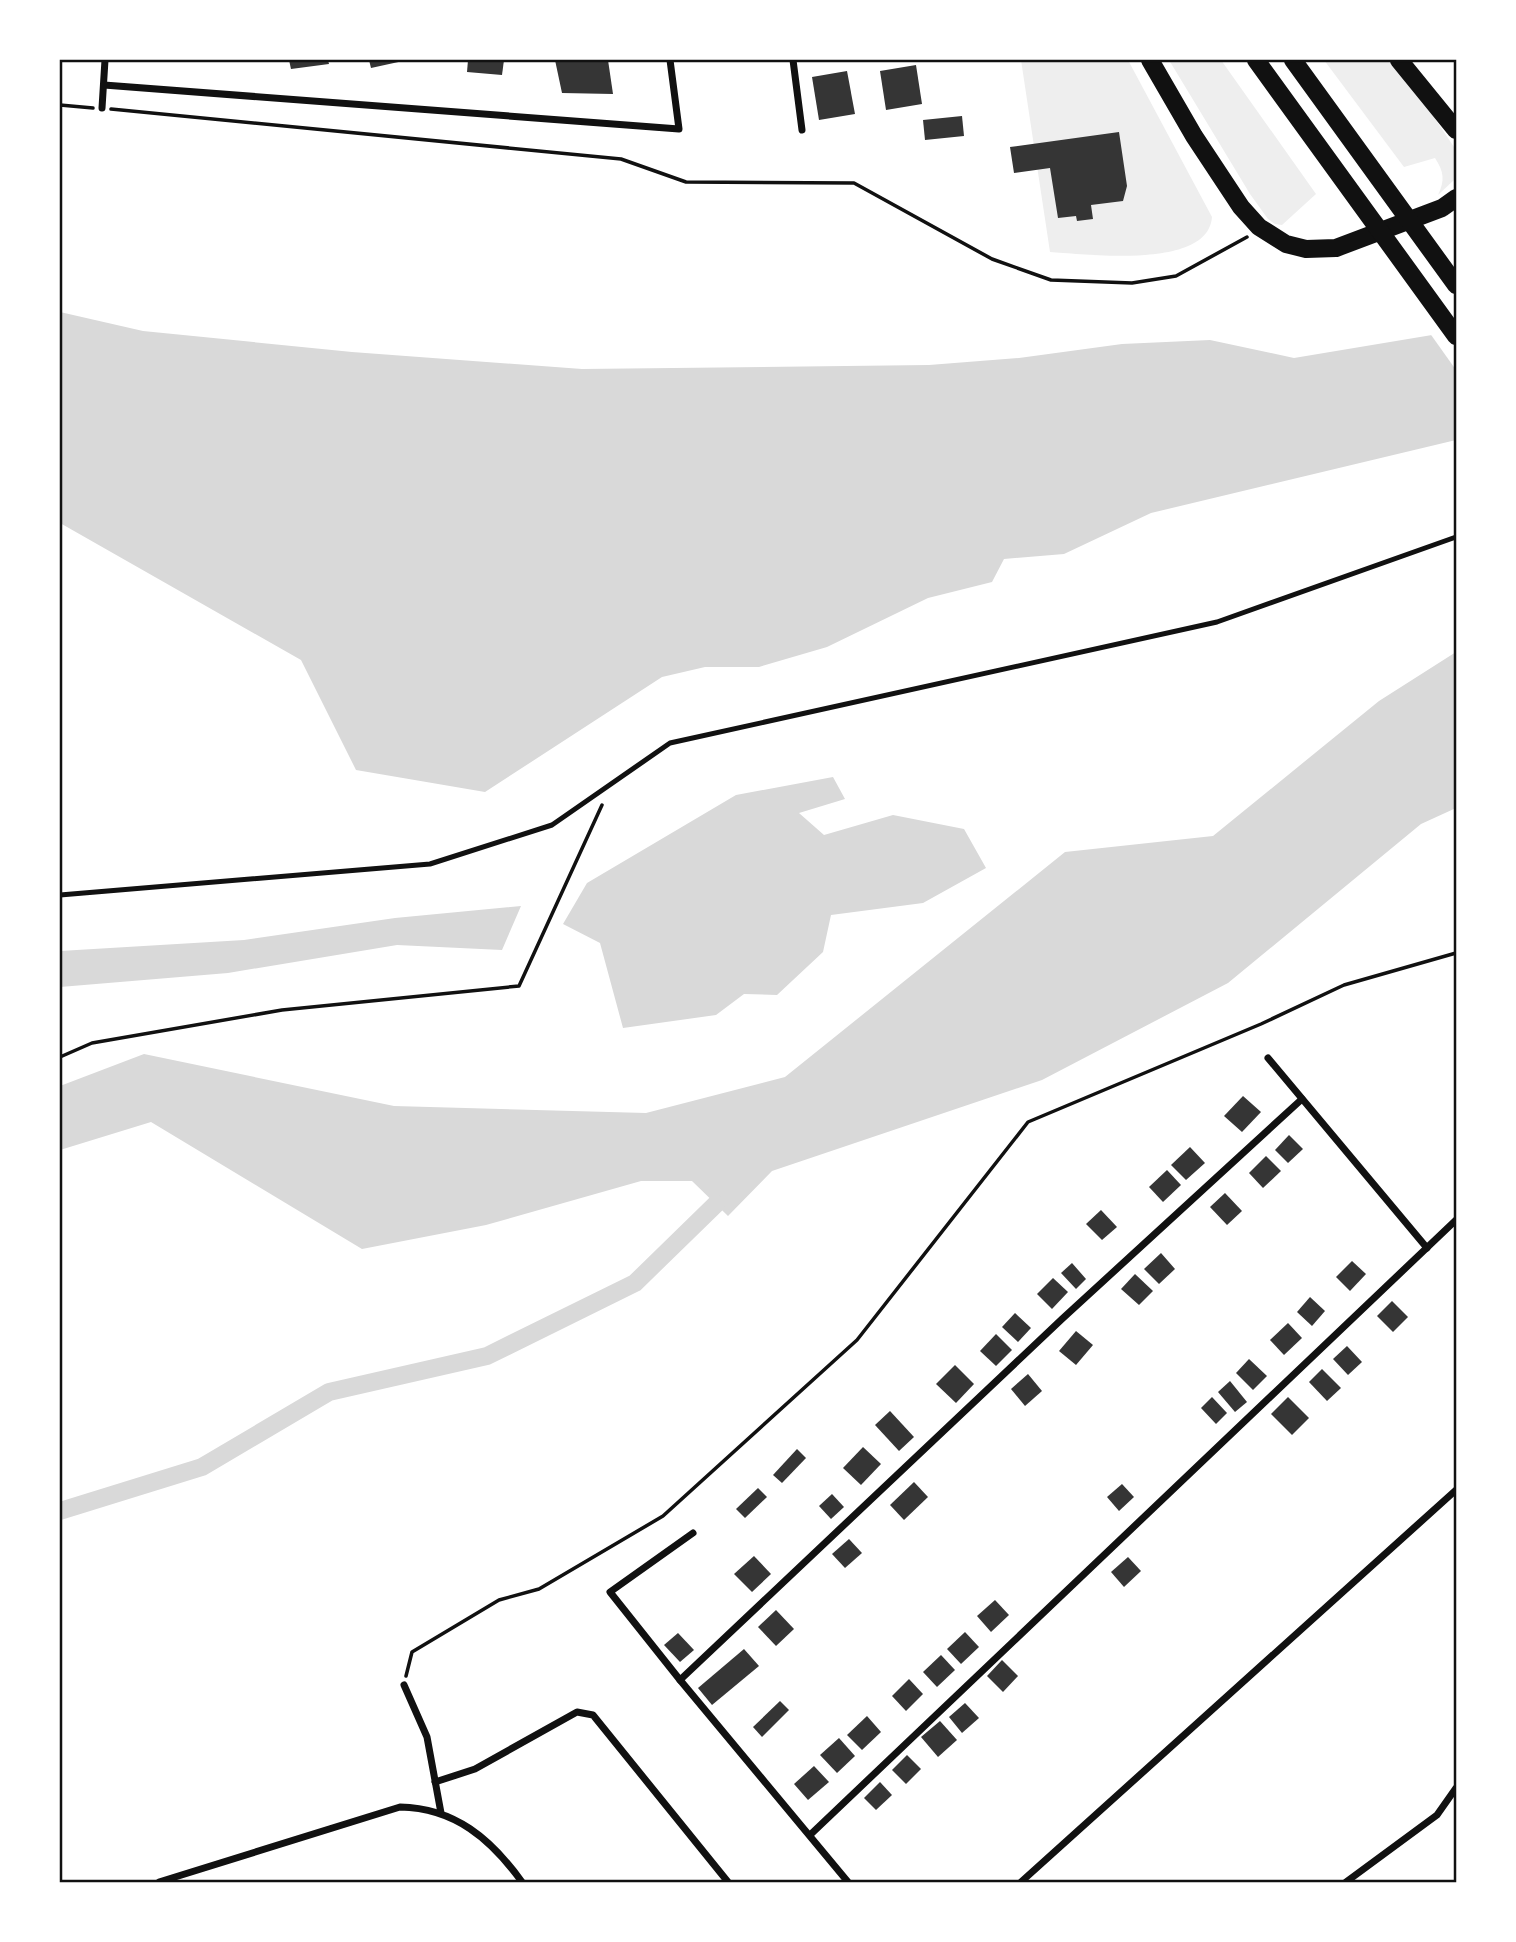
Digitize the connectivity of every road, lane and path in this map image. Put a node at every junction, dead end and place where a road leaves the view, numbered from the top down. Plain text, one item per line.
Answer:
1 (105, 60) edge
2 (670, 60) edge
3 (793, 60) edge
4 (1150, 60) edge
5 (1256, 60) edge
6 (1293, 60) edge
7 (1399, 60) edge
8 (104, 85) junction
9 (60, 105) edge
10 (102, 108) junction
11 (802, 130) dead end
12 (1457, 130) edge
13 (1457, 198) edge
14 (1259, 227) junction
15 (1457, 285) edge
16 (1457, 336) edge
17 (1457, 537) edge
18 (611, 784) junction
19 (60, 895) edge
20 (1457, 953) edge
21 (60, 1057) edge
22 (1268, 1058) dead end
23 (1302, 1099) junction
24 (1457, 1220) edge
25 (1427, 1248) junction
26 (1457, 1490) edge
27 (693, 1533) dead end
28 (680, 1680) junction
29 (404, 1685) joint
30 (435, 1782) junction
31 (1457, 1788) edge
32 (441, 1813) junction
33 (810, 1835) junction
34 (159, 1882) edge
35 (522, 1882) edge
36 (728, 1882) edge
37 (848, 1882) edge
38 (1021, 1882) edge
39 (1346, 1882) edge

1 - 8 street
2 - 8 street
3 - 11 street
4 - 14 highway
5 - 16 highway
6 - 15 highway
7 - 12 highway
8 - 10 street
9 - 10 path
10 - 14 path
13 - 14 highway
17 - 18 lane
18 - 19 lane
18 - 21 path
20 - 29 path
22 - 23 street
23 - 25 street
23 - 28 street
24 - 25 street
25 - 33 street
26 - 38 street
27 - 28 street
28 - 33 street
29 - 30 street
30 - 32 street
30 - 36 street
31 - 39 street
32 - 34 street
32 - 35 street
33 - 37 street

